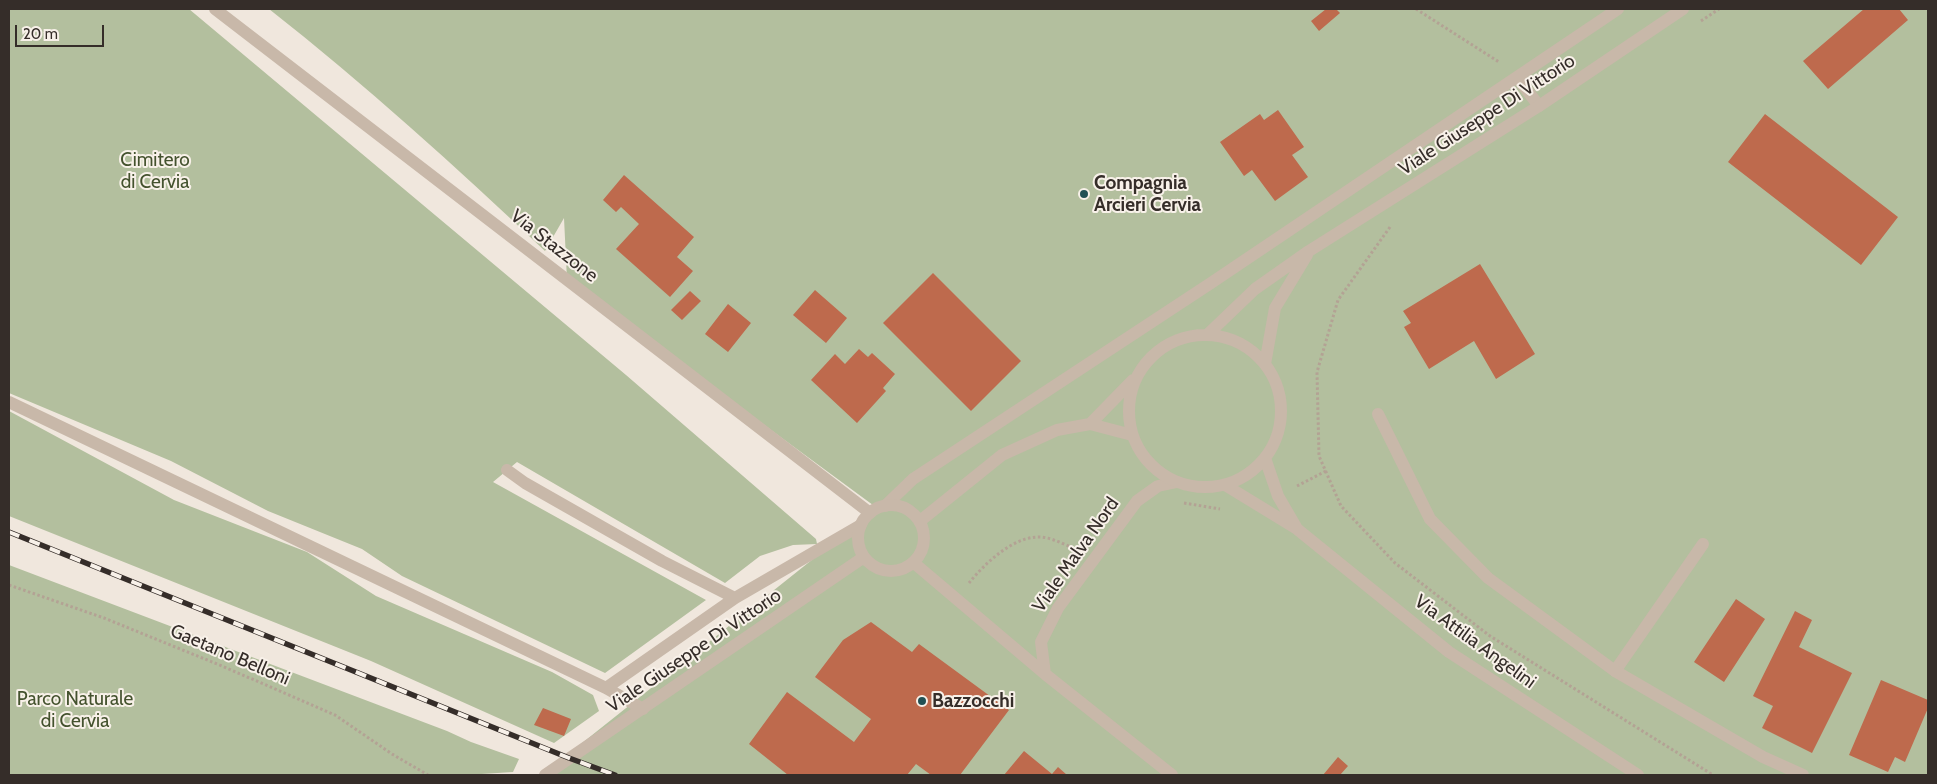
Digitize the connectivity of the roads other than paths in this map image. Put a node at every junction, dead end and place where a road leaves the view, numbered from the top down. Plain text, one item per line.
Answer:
1 (214, 9) edge
2 (1618, 9) edge
3 (1683, 9) edge
4 (1517, 77) junction
5 (1539, 106) junction
6 (1309, 251) junction
7 (1208, 335) junction
8 (1265, 364) junction
9 (1137, 376) junction
10 (9, 402) edge
11 (1378, 414) dead end
12 (1090, 424) junction
13 (1132, 435) junction
14 (1265, 458) junction
15 (507, 470) dead end
16 (1177, 482) junction
17 (1225, 485) junction
18 (885, 506) junction
19 (870, 513) junction
20 (920, 521) junction
21 (860, 525) junction
22 (1297, 529) junction
23 (1703, 544) dead end
24 (864, 557) junction
25 (914, 563) junction
26 (735, 598) junction
27 (1615, 671) junction
28 (1045, 674) junction
29 (606, 688) junction
30 (643, 709) junction
31 (545, 775) edge
32 (1172, 775) edge
33 (1638, 775) edge
34 (1803, 775) edge

1 - 19 street, Via Stazzone
2 - 4 street
3 - 5 street, Viale Giuseppe Di Vittorio
4 - 5 street
4 - 18 street
5 - 6 street, Viale Giuseppe Di Vittorio
6 - 7 street, Viale Giuseppe Di Vittorio
6 - 8 street, Viale Giuseppe Di Vittorio
7 - 8 street
7 - 9 street
8 - 14 street
9 - 12 street
9 - 13 street
10 - 29 street
11 - 27 street
12 - 13 street
12 - 20 street
13 - 16 street
14 - 17 street
14 - 22 street, Via Attilia Angelini
15 - 26 street
16 - 17 street
16 - 28 street, Viale Malva Nord
17 - 22 street, Via Attilia Angelini
18 - 19 street
18 - 20 street
19 - 21 street
20 - 25 street
21 - 24 street
21 - 26 street
22 - 33 street, Via Attilia Angelini
23 - 27 street
24 - 25 street
24 - 30 street, Viale Giuseppe Di Vittorio
25 - 28 street
26 - 29 street
27 - 34 street
28 - 32 street
29 - 30 street
30 - 31 street, Viale Giuseppe Di Vittorio

